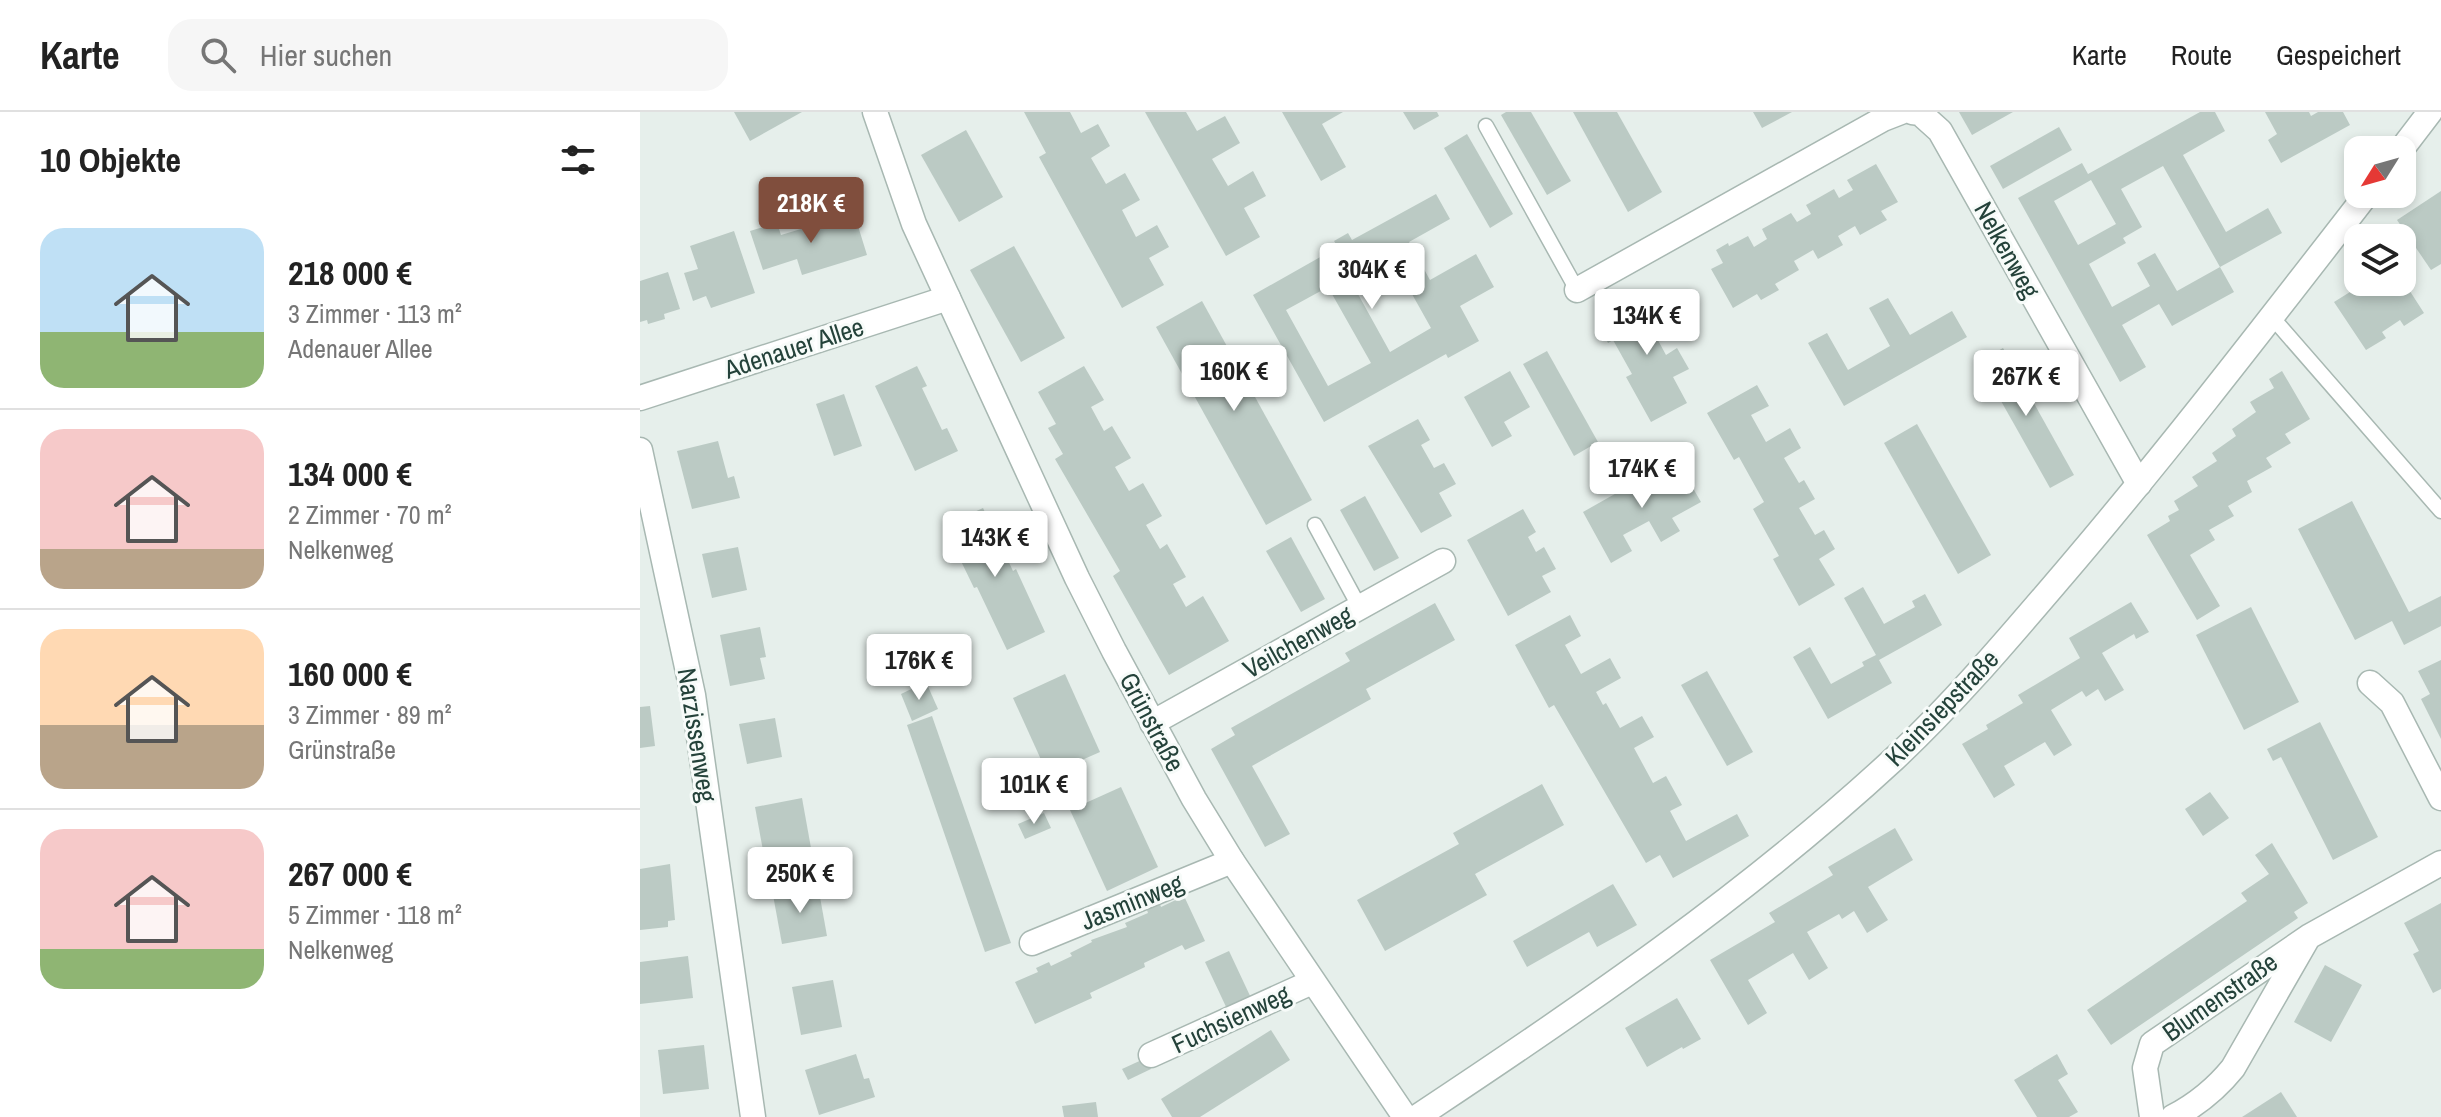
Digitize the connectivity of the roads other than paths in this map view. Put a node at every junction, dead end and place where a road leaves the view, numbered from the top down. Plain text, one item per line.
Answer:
1 (875, 112) edge
2 (1901, 112) edge
3 (1912, 112) edge
4 (2430, 112) edge
5 (1486, 126) dead end
6 (2412, 136) edge
7 (2356, 208) edge
8 (1577, 290) joint
9 (948, 298) junction
10 (2271, 316) junction
11 (640, 398) edge
12 (640, 450) edge
13 (2139, 484) junction
14 (2441, 511) edge
15 (1315, 525) dead end
16 (1443, 561) dead end
17 (1360, 608) junction
18 (2370, 683) dead end
19 (1152, 723) junction
20 (2441, 798) edge
21 (1232, 861) junction
22 (2441, 863) edge
23 (2310, 936) junction
24 (1032, 943) dead end
25 (1312, 982) junction
26 (1151, 1055) dead end
27 (753, 1117) edge
28 (1405, 1117) edge
29 (1417, 1117) edge
30 (2152, 1117) edge
31 (2173, 1117) edge

1 - 9 street, Grünstraße
2 - 8 street
3 - 13 street, Nelkenweg
4 - 6 street
5 - 8 lane
7 - 10 street, Kleinsiepstraße
9 - 11 street, Adenauer Allee
9 - 19 street, Grünstraße
10 - 13 street, Kleinsiepstraße
10 - 14 lane
12 - 27 street, Narzissenweg
13 - 29 street, Kleinsiepstraße
15 - 17 lane
16 - 17 street, Veilchenweg
17 - 19 street, Veilchenweg
18 - 20 street
19 - 21 street, Grünstraße
21 - 24 street, Jasminweg
21 - 25 street, Grünstraße
22 - 23 street, Blumenstraße
23 - 30 street, Blumenstraße
23 - 31 street, Blumenstraße
25 - 26 street, Fuchsienweg
25 - 28 street, Grünstraße

